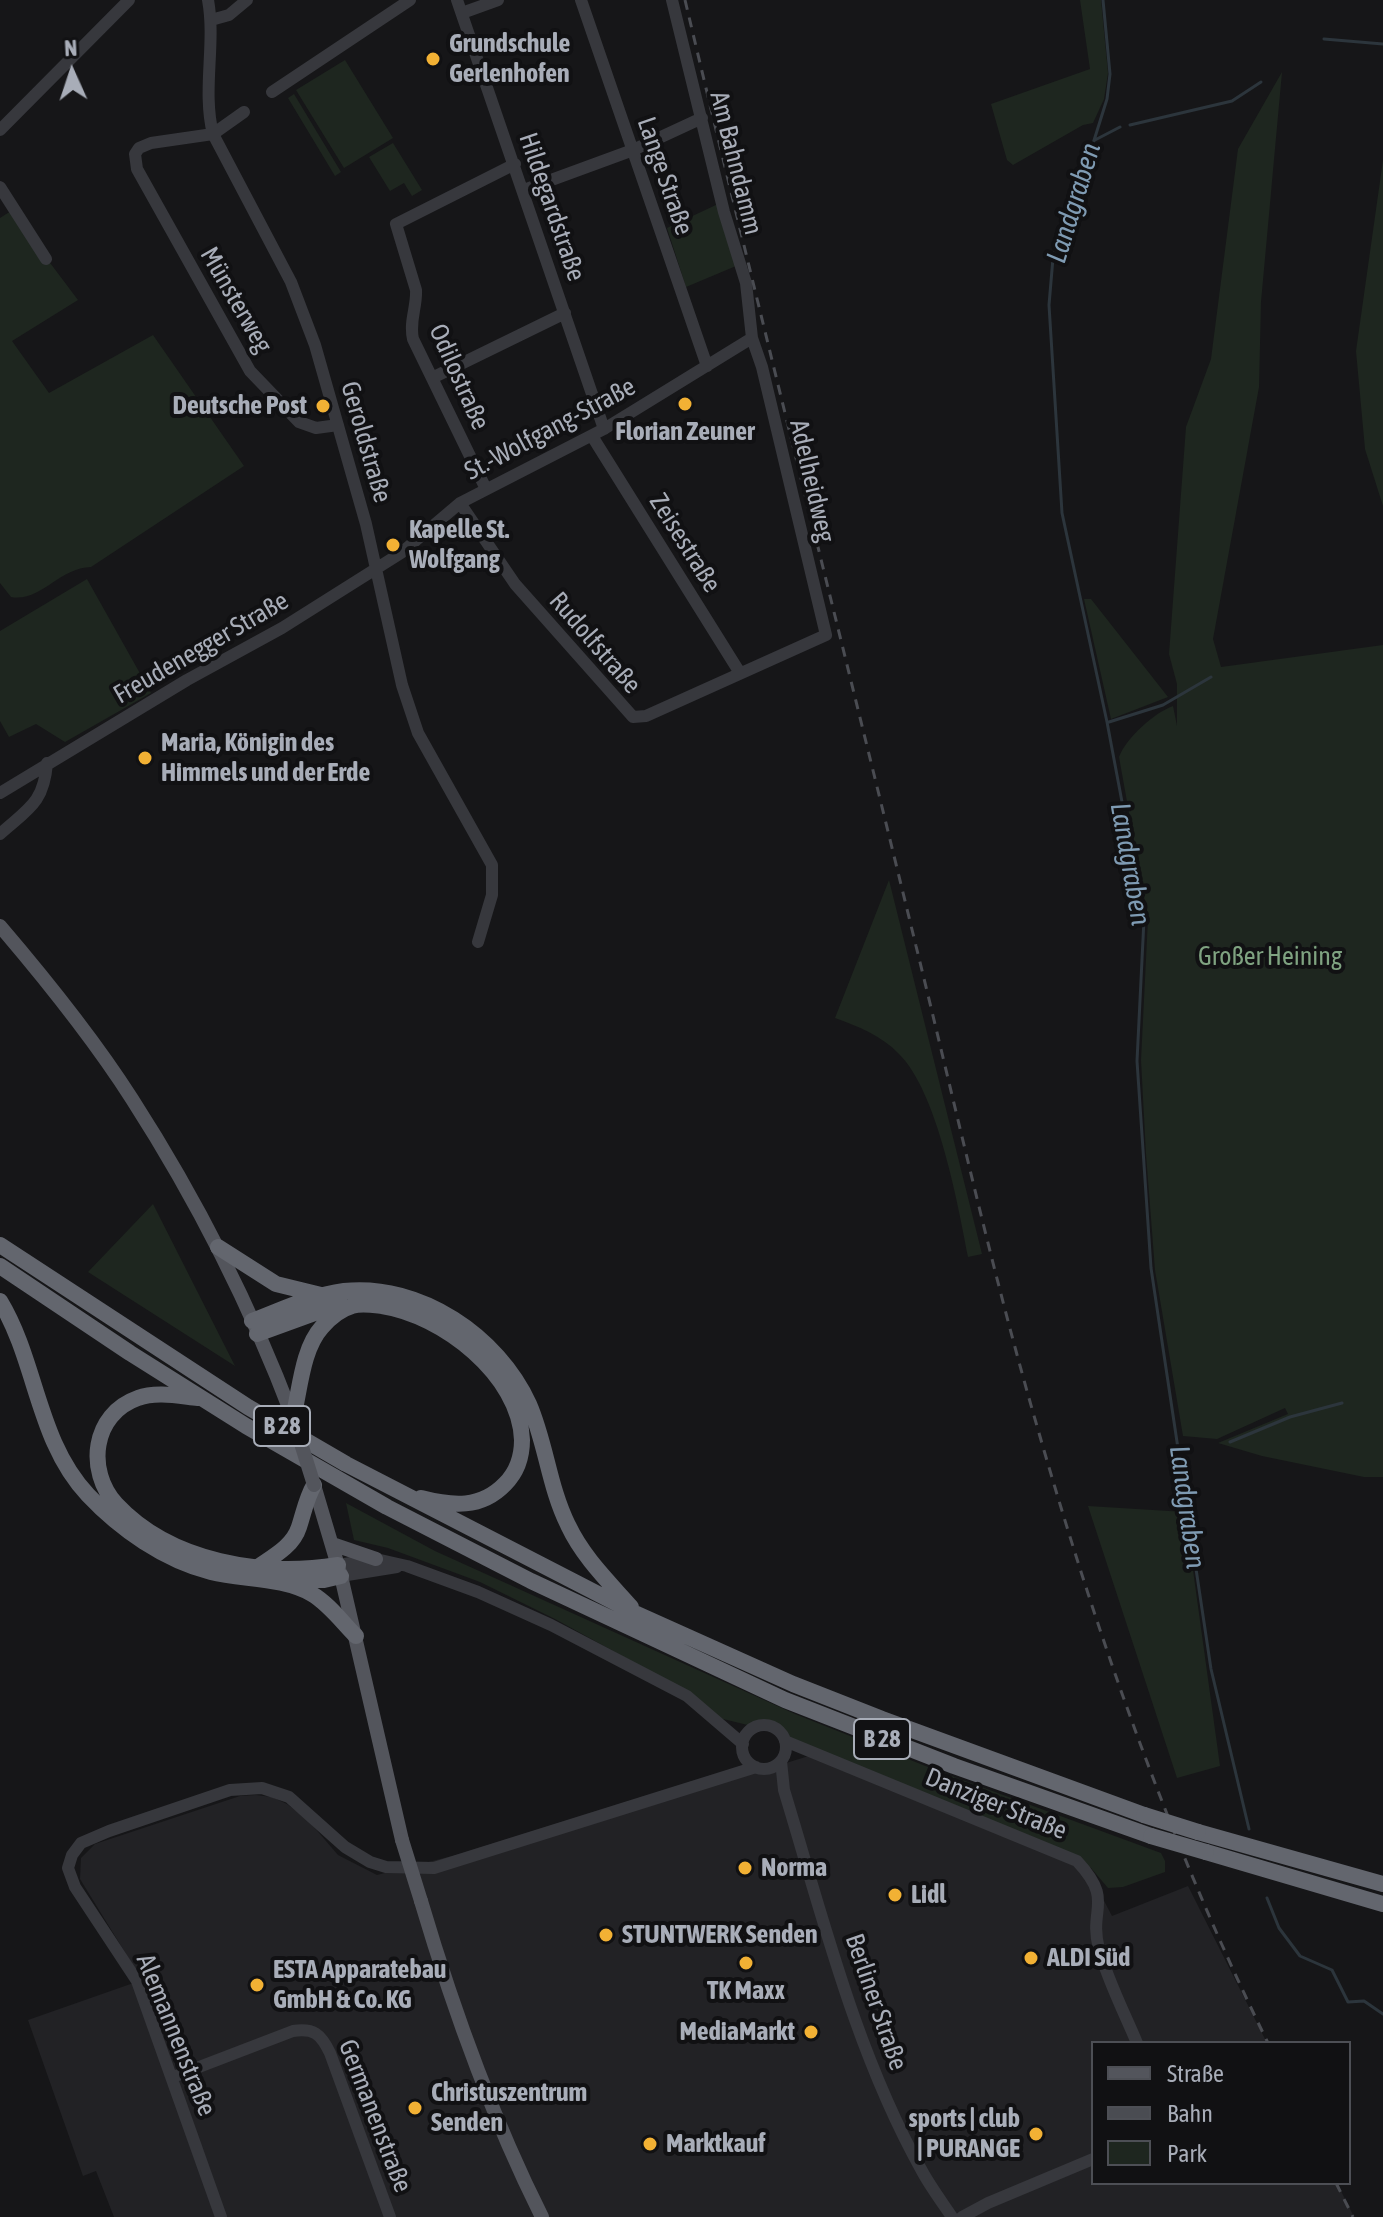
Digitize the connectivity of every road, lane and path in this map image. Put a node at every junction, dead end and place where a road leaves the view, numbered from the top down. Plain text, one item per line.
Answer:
1 (129, 0) edge
2 (208, 0) edge
3 (247, 0) edge
4 (410, 0) edge
5 (498, 0) edge
6 (581, 0) edge
7 (672, 0) edge
8 (459, 6) edge
9 (211, 20) junction
10 (272, 92) dead end
11 (244, 112) dead end
12 (702, 118) junction
13 (0, 130) edge
14 (213, 134) junction
15 (633, 150) junction
16 (515, 164) junction
17 (0, 187) edge
18 (524, 190) junction
19 (46, 259) dead end
20 (565, 313) junction
21 (752, 338) junction
22 (707, 366) junction
23 (432, 378) junction
24 (338, 425) junction
25 (604, 429) junction
26 (592, 436) junction
27 (486, 489) junction
28 (460, 503) junction
29 (375, 569) junction
30 (826, 635) joint
31 (740, 673) junction
32 (47, 763) junction
33 (0, 793) edge
34 (0, 834) edge
35 (0, 926) edge
36 (478, 942) dead end
37 (0, 1245) edge
38 (218, 1247) junction
39 (0, 1266) edge
40 (322, 1296) junction
41 (0, 1301) edge
42 (353, 1305) junction
43 (254, 1327) junction
44 (200, 1398) junction
45 (293, 1418) junction
46 (394, 1491) junction
47 (314, 1496) junction
48 (332, 1544) junction
49 (376, 1559) junction
50 (407, 1566) junction
51 (340, 1570) junction
52 (263, 1574) junction
53 (637, 1614) junction
54 (356, 1636) junction
55 (718, 1722) junction
56 (751, 1730) junction
57 (785, 1741) junction
58 (805, 1749) junction
59 (744, 1750) junction
60 (783, 1759) junction
61 (762, 1768) junction
62 (734, 1773) junction
63 (784, 1790) junction
64 (1383, 1884) edge
65 (1383, 1904) edge
66 (1136, 2041) edge
67 (173, 2077) junction
68 (1091, 2160) edge
69 (221, 2217) edge
70 (390, 2217) edge
71 (542, 2217) edge
72 (952, 2217) edge
73 (962, 2217) edge

1 - 13 street
2 - 9 street, Geroldstraße
3 - 9 street
4 - 10 street
5 - 8 street
6 - 15 street, Lange Straße
7 - 12 street, Am Bahndamm
8 - 16 street, Hildegardstraße
9 - 14 street, Geroldstraße
11 - 14 street
12 - 15 street
12 - 21 street, Am Bahndamm
14 - 24 street, Geroldstraße
14 - 24 street, Münsterweg
15 - 18 street
15 - 22 street, Lange Straße
16 - 18 street, Hildegardstraße
16 - 23 street, Odilostraße
17 - 19 street
18 - 20 street, Hildegardstraße
20 - 23 street
20 - 25 street, Hildegardstraße
21 - 22 street, St.-Wolfgang-Straße
21 - 30 street, Adelheidweg
22 - 25 street, St.-Wolfgang-Straße
23 - 27 street, Odilostraße
24 - 29 street, Geroldstraße
25 - 26 street, St.-Wolfgang-Straße
26 - 27 street, St.-Wolfgang-Straße
26 - 31 street, Zeisestraße
27 - 28 street, St.-Wolfgang-Straße
28 - 29 street, St.-Wolfgang-Straße
28 - 31 street, Rudolfstraße
29 - 32 street, Freudenegger Straße
29 - 36 street, Geroldstraße
30 - 31 street, Rudolfstraße
32 - 33 street, Freudenegger Straße
32 - 34 street
35 - 38 main road
37 - 46 highway, B 28
38 - 40 highway
38 - 43 main road
39 - 44 highway, B 28
40 - 43 highway
40 - 53 highway
41 - 52 highway
42 - 43 highway
42 - 45 highway
42 - 46 highway
43 - 45 main road
44 - 52 highway
44 - 65 highway, B 28, bridge
45 - 47 main road, bridge
46 - 53 highway, B 28
47 - 48 main road
47 - 52 highway
48 - 49 main road
48 - 51 main road
49 - 50 street, Danziger Straße
49 - 51 street, Danziger Straße
50 - 51 street, Danziger Straße
50 - 55 street, Danziger Straße
51 - 52 highway
51 - 54 main road
52 - 54 highway
53 - 64 highway, B 28, bridge
54 - 71 main road, bridge
55 - 56 street, Danziger Straße
55 - 59 street, Danziger Straße
56 - 57 street, Danziger Straße
56 - 59 street
57 - 58 street, Danziger Straße
57 - 60 street
58 - 60 street
58 - 66 street, Danziger Straße
59 - 61 street, Danziger Straße
59 - 62 street
60 - 61 street
60 - 63 street, Berliner Straße
61 - 62 street
61 - 63 street, Berliner Straße
62 - 67 street, Alemannenstraße
63 - 72 street, Berliner Straße
67 - 69 street, Alemannenstraße
67 - 70 street, Germanenstraße
68 - 73 street

